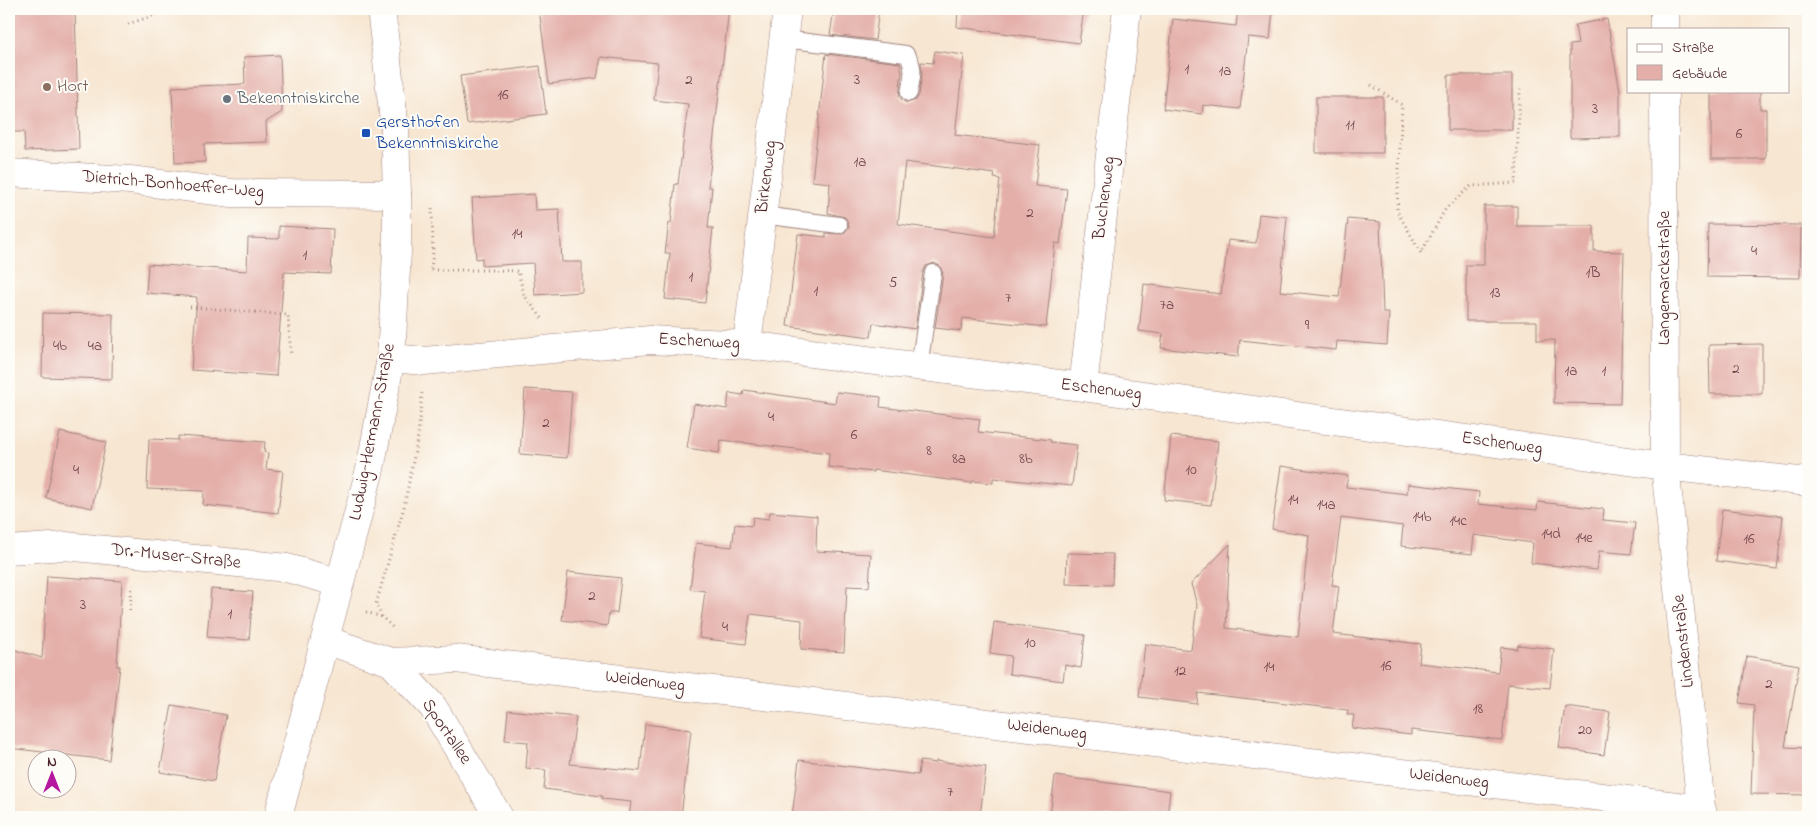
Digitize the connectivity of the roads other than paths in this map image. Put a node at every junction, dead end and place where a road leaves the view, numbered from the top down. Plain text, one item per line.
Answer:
1 (381, 9) edge
2 (787, 9) edge
3 (1127, 9) edge
4 (1664, 9) edge
5 (1664, 28) edge
6 (784, 38) junction
7 (1664, 92) edge
8 (909, 93) dead end
9 (9, 173) edge
10 (397, 194) junction
11 (762, 215) junction
12 (839, 225) dead end
13 (933, 273) dead end
14 (747, 345) junction
15 (391, 358) junction
16 (919, 367) junction
17 (1083, 387) junction
18 (1665, 466) junction
19 (1808, 482) edge
20 (9, 550) edge
21 (340, 583) junction
22 (325, 640) junction
23 (391, 662) junction
24 (1702, 813) edge
25 (278, 817) edge
26 (498, 817) edge

1 - 10 street, Ludwig-Hermann-Straße
2 - 6 street, Birkenweg
3 - 17 street, Buchenweg
4 - 5 street
6 - 8 lane
6 - 11 street, Birkenweg
7 - 18 street, Langemarckstraße
9 - 10 street, Dietrich-Bonhoeffer-Weg
10 - 15 street, Ludwig-Hermann-Straße
11 - 12 lane
11 - 14 street, Birkenweg
13 - 16 lane
14 - 15 street, Eschenweg
14 - 16 street, Eschenweg
15 - 21 street, Ludwig-Hermann-Straße
16 - 17 street, Eschenweg
17 - 18 street, Eschenweg
18 - 19 street, Eschenweg
18 - 24 street, Lindenstraße
20 - 21 street, Dr.-Muser-Straße
21 - 22 street, Ludwig-Hermann-Straße
22 - 23 street, Sportallee
22 - 25 street, Ludwig-Hermann-Straße
23 - 24 street, Weidenweg
23 - 26 street, Sportallee

